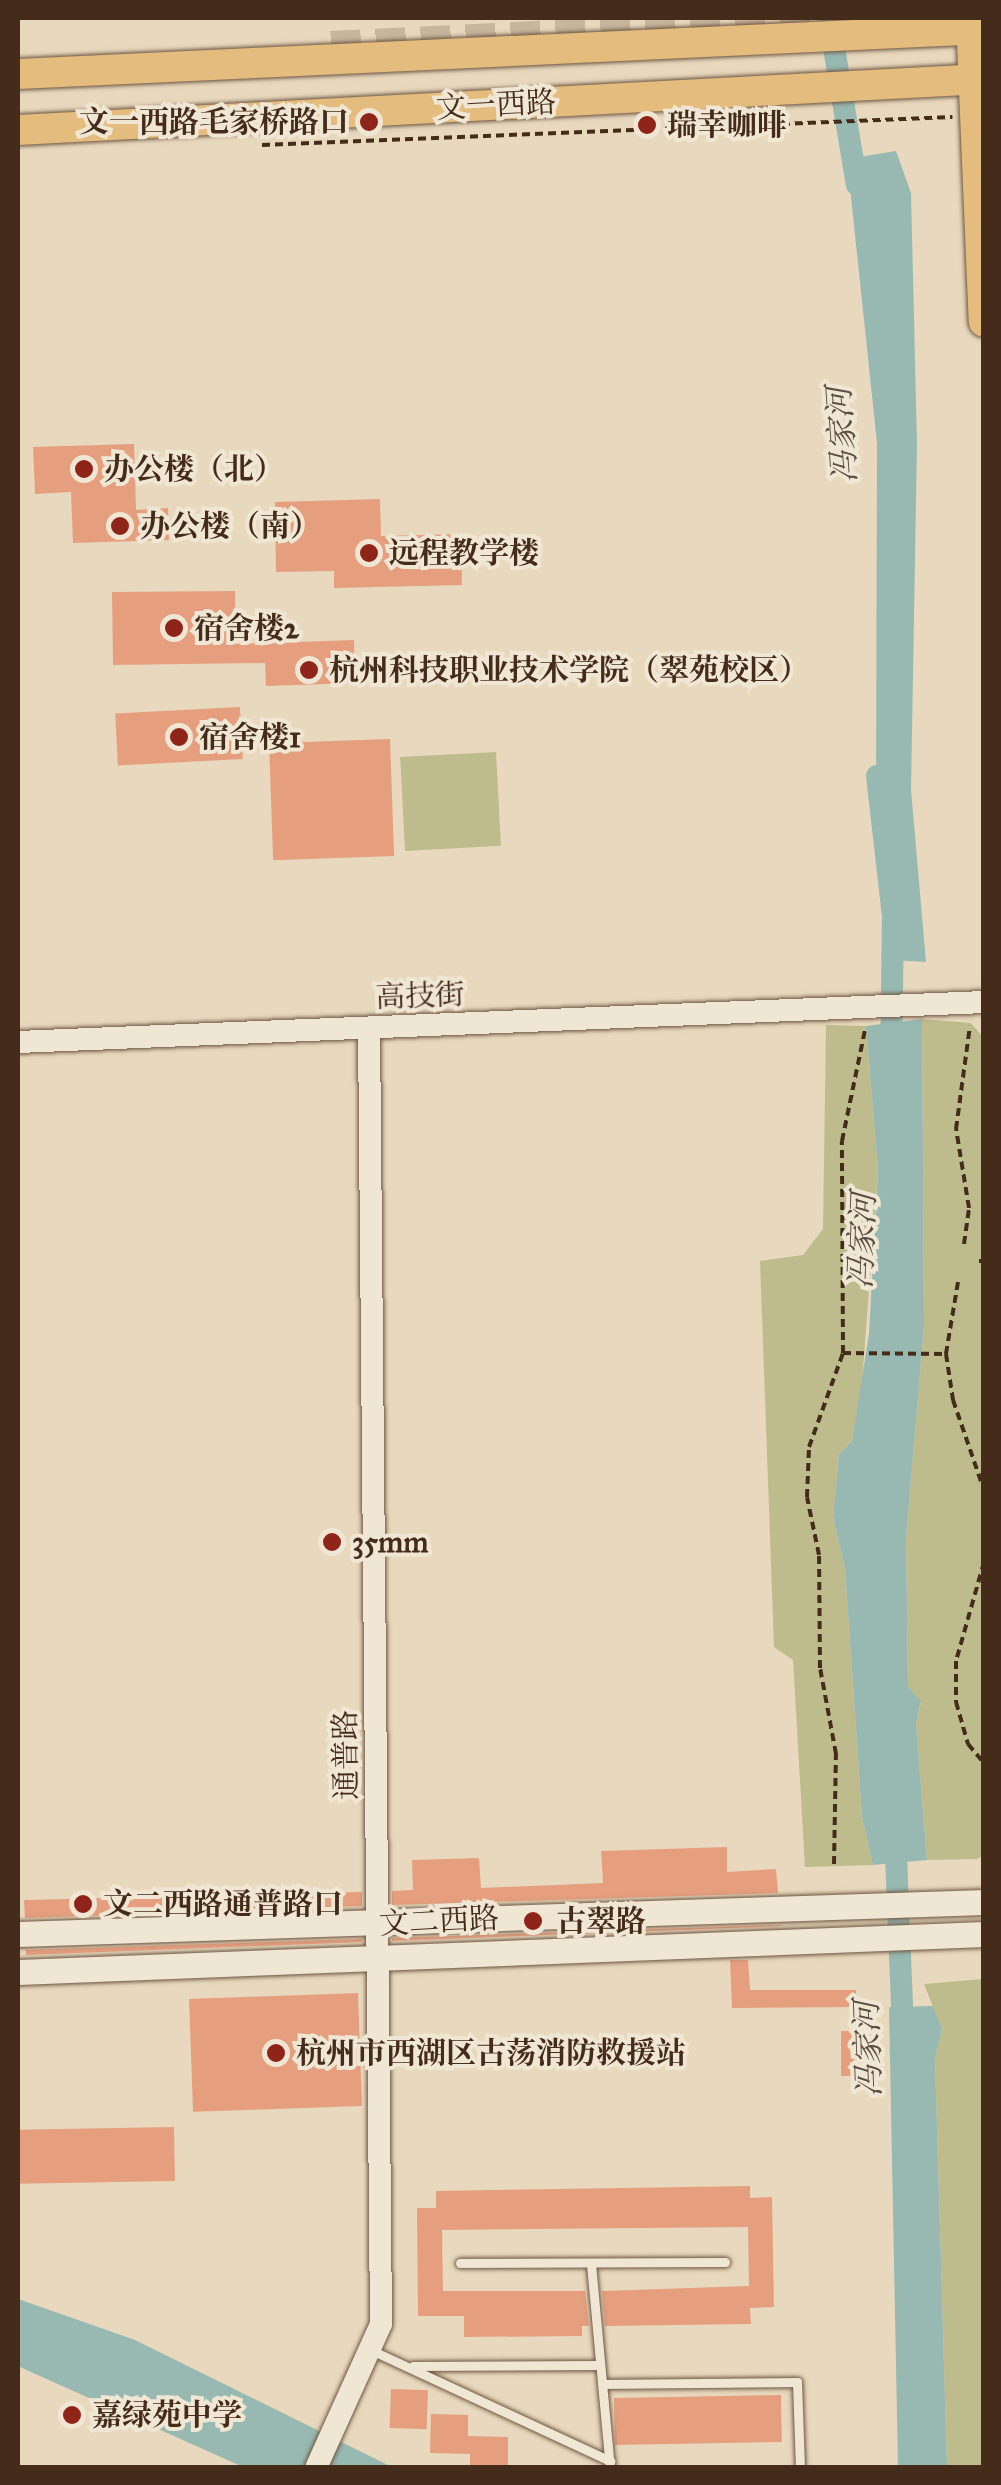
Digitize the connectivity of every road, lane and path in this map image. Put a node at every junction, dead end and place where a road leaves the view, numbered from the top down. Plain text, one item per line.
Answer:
1 (976, 26) edge
2 (18, 74) edge
3 (979, 80) edge
4 (976, 114) junction
5 (18, 130) edge
6 (252, 145) dead end
7 (984, 322) edge
8 (984, 1002) edge
9 (971, 1023) dead end
10 (866, 1026) dead end
11 (369, 1028) junction
12 (18, 1042) edge
13 (964, 1244) dead end
14 (958, 1282) dead end
15 (843, 1352) junction
16 (946, 1354) junction
17 (984, 1490) edge
18 (984, 1562) edge
19 (984, 1763) edge
20 (834, 1864) dead end
21 (984, 1902) edge
22 (377, 1924) junction
23 (18, 1934) edge
24 (984, 1934) edge
25 (379, 1956) junction
26 (18, 1972) edge
27 (725, 2262) dead end
28 (460, 2264) dead end
29 (591, 2264) junction
30 (368, 2349) junction
31 (600, 2365) junction
32 (408, 2366) junction
33 (602, 2384) junction
34 (610, 2464) edge
35 (316, 2468) edge
36 (800, 2468) edge

1 - 2 main road, 文一西路
1 - 3 main road
3 - 4 main road
3 - 5 main road, 文一西路
4 - 6 path
4 - 7 main road
8 - 11 street, 高技街
9 - 13 path
10 - 15 path
11 - 12 street, 高技街
11 - 22 street, 通普路
14 - 16 path
15 - 16 path
15 - 20 path
16 - 17 path
18 - 19 path
21 - 22 main road, 文二西路
22 - 23 main road, 文二西路
22 - 25 street, 通普路
24 - 25 main road, 文二西路
25 - 26 main road, 文二西路
25 - 30 street, 通普路
27 - 29 lane
28 - 29 lane
29 - 31 lane
30 - 32 lane
30 - 35 street, 通普路
31 - 32 lane
31 - 33 lane
32 - 34 lane
33 - 34 lane
33 - 36 lane

